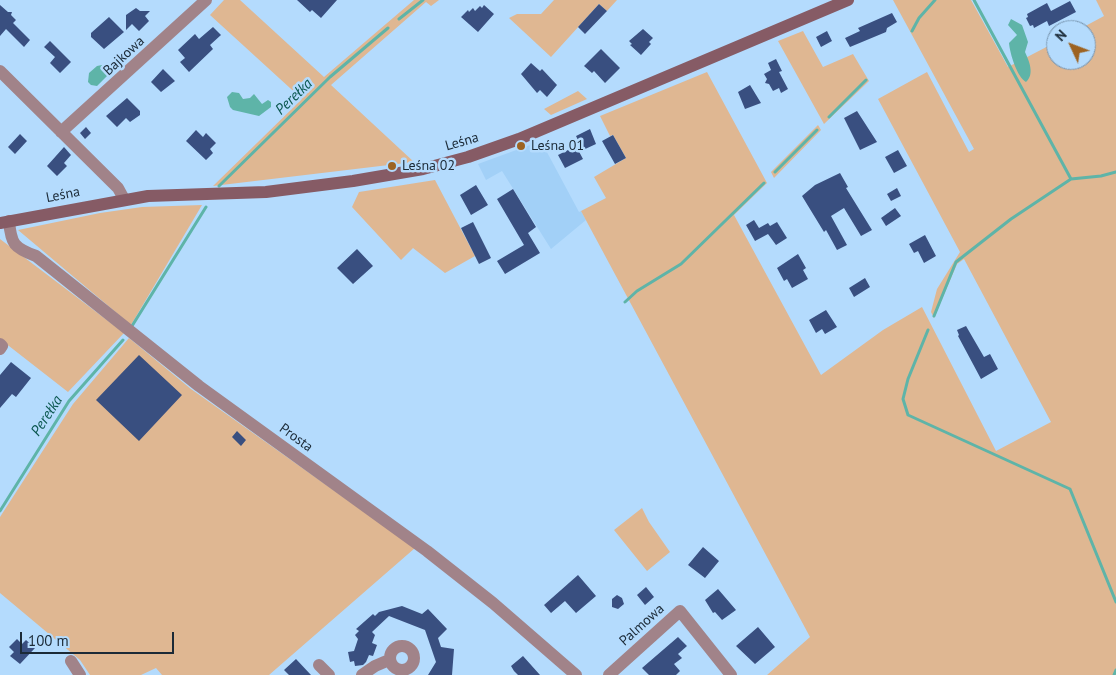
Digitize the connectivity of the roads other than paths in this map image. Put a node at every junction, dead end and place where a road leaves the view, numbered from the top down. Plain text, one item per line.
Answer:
1 (206, 0) edge
2 (848, 0) edge
3 (0, 71) edge
4 (61, 132) junction
5 (124, 199) junction
6 (4, 222) edge
7 (0, 344) edge
8 (0, 349) edge
9 (389, 660) junction
10 (71, 661) dead end
11 (319, 665) dead end
12 (412, 671) edge
13 (80, 675) edge
14 (329, 675) edge
15 (362, 675) edge
16 (576, 675) edge
17 (609, 675) edge
18 (731, 675) edge

1 - 4 street, Bajkowa
2 - 5 street, Leśna
3 - 4 street
4 - 5 street
5 - 6 street, Leśna
6 - 16 street, Prosta
7 - 8 street
9 - 12 street
9 - 12 street
9 - 15 street
10 - 13 street
11 - 14 street
17 - 18 street, Palmowa

